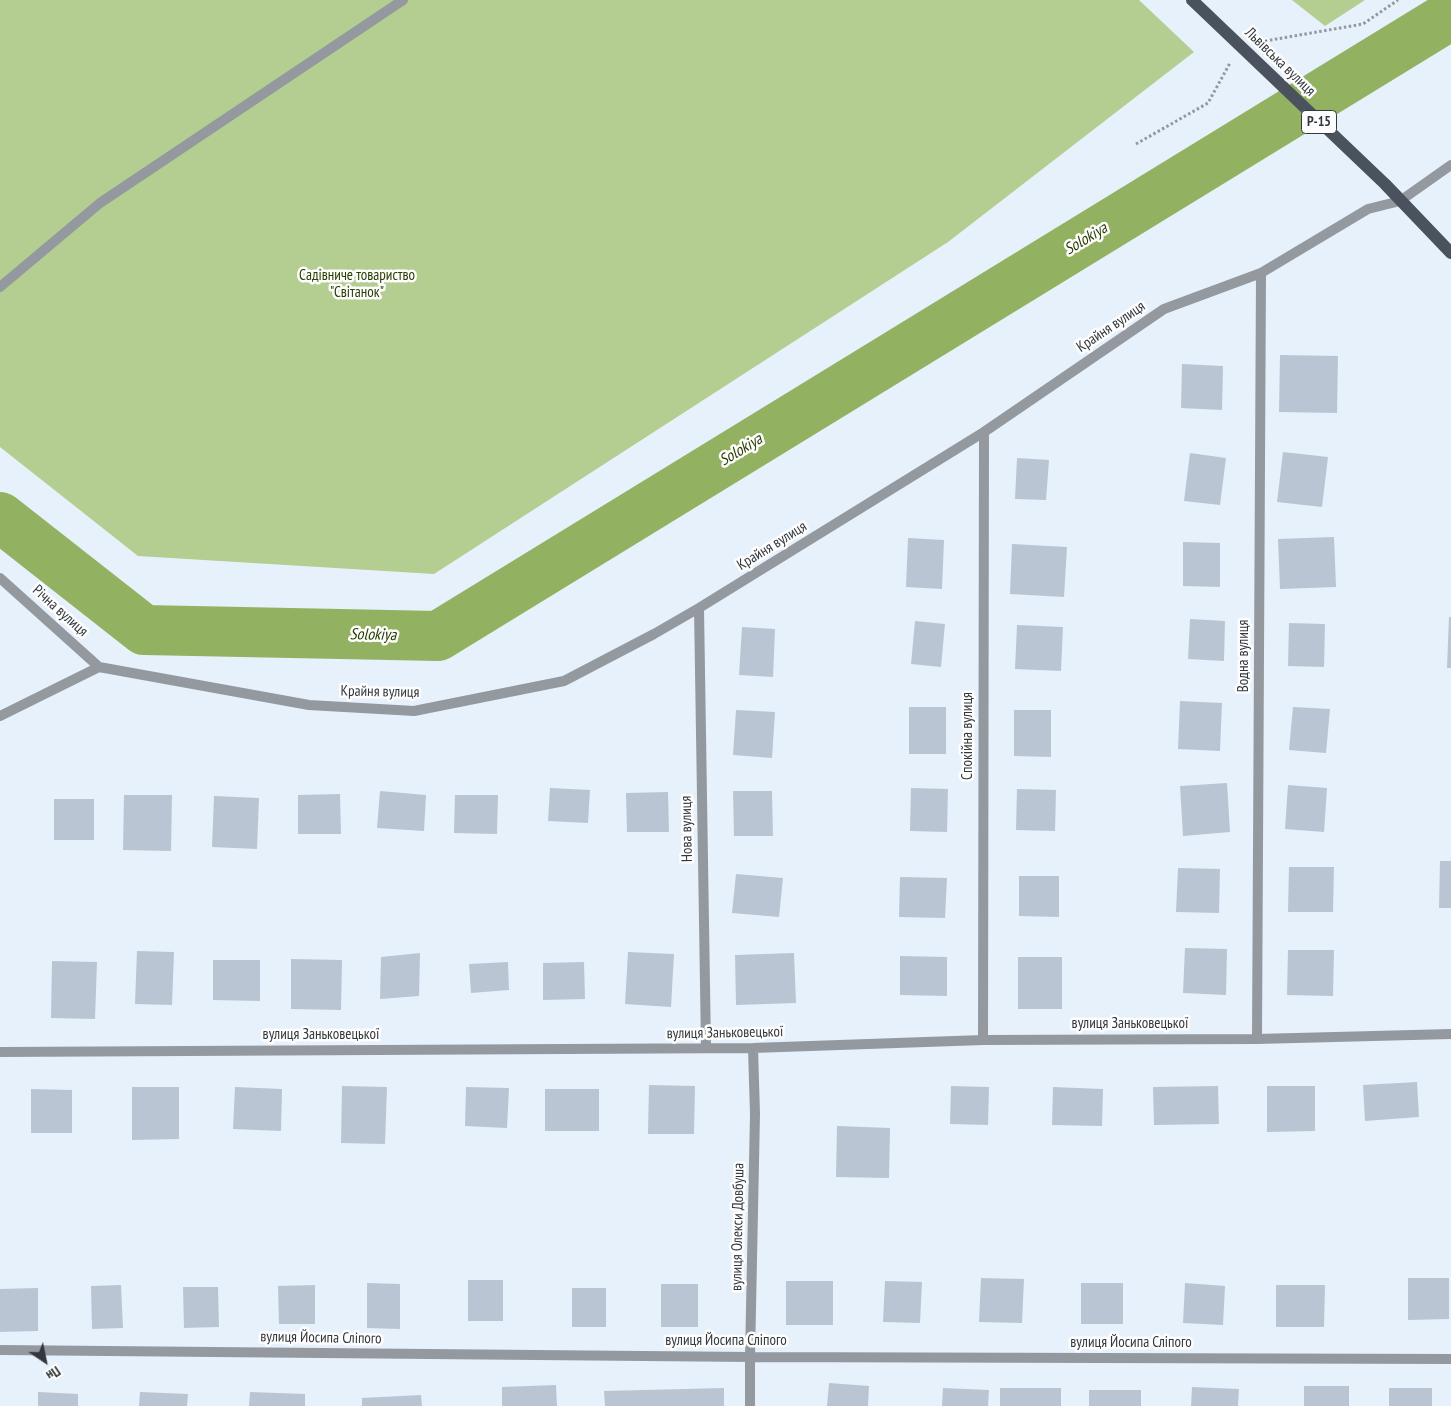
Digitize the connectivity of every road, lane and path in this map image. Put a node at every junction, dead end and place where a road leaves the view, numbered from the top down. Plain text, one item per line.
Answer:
1 (404, 0) edge
2 (1192, 0) edge
3 (1398, 0) edge
4 (1239, 45) junction
5 (1136, 144) dead end
6 (1451, 165) edge
7 (1400, 201) junction
8 (1451, 253) edge
9 (1261, 273) junction
10 (0, 287) edge
11 (984, 432) junction
12 (0, 578) edge
13 (699, 608) junction
14 (99, 667) junction
15 (0, 716) edge
16 (1451, 1034) edge
17 (1257, 1039) junction
18 (982, 1040) junction
19 (706, 1048) junction
20 (753, 1048) junction
21 (0, 1052) edge
22 (0, 1350) edge
23 (750, 1357) junction
24 (1451, 1359) edge
25 (750, 1406) edge

1 - 10 street
2 - 4 main road, Львівська вулиця / Р-15
3 - 4 path
4 - 5 path
4 - 7 main road, Львівська вулиця / Р-15
6 - 7 street
7 - 8 main road, Львівська вулиця / Р-15
7 - 9 street, Крайня вулиця
9 - 11 street, Крайня вулиця
9 - 17 street, Водна вулиця
11 - 13 street, Крайня вулиця
11 - 18 street, Спокійна вулиця
12 - 14 street, Річна вулиця
13 - 14 street, Крайня вулиця
13 - 19 street, Нова вулиця
14 - 15 street
16 - 17 street, вулиця Заньковецької
17 - 18 street, вулиця Заньковецької
18 - 20 street, вулиця Заньковецької
19 - 20 street, вулиця Заньковецької
19 - 21 street, вулиця Заньковецької
20 - 23 street, вулиця Олекси Довбуша
22 - 23 street, вулиця Йосипа Сліпого
23 - 24 street, вулиця Йосипа Сліпого
23 - 25 street, вулиця Олекси Довбуша

